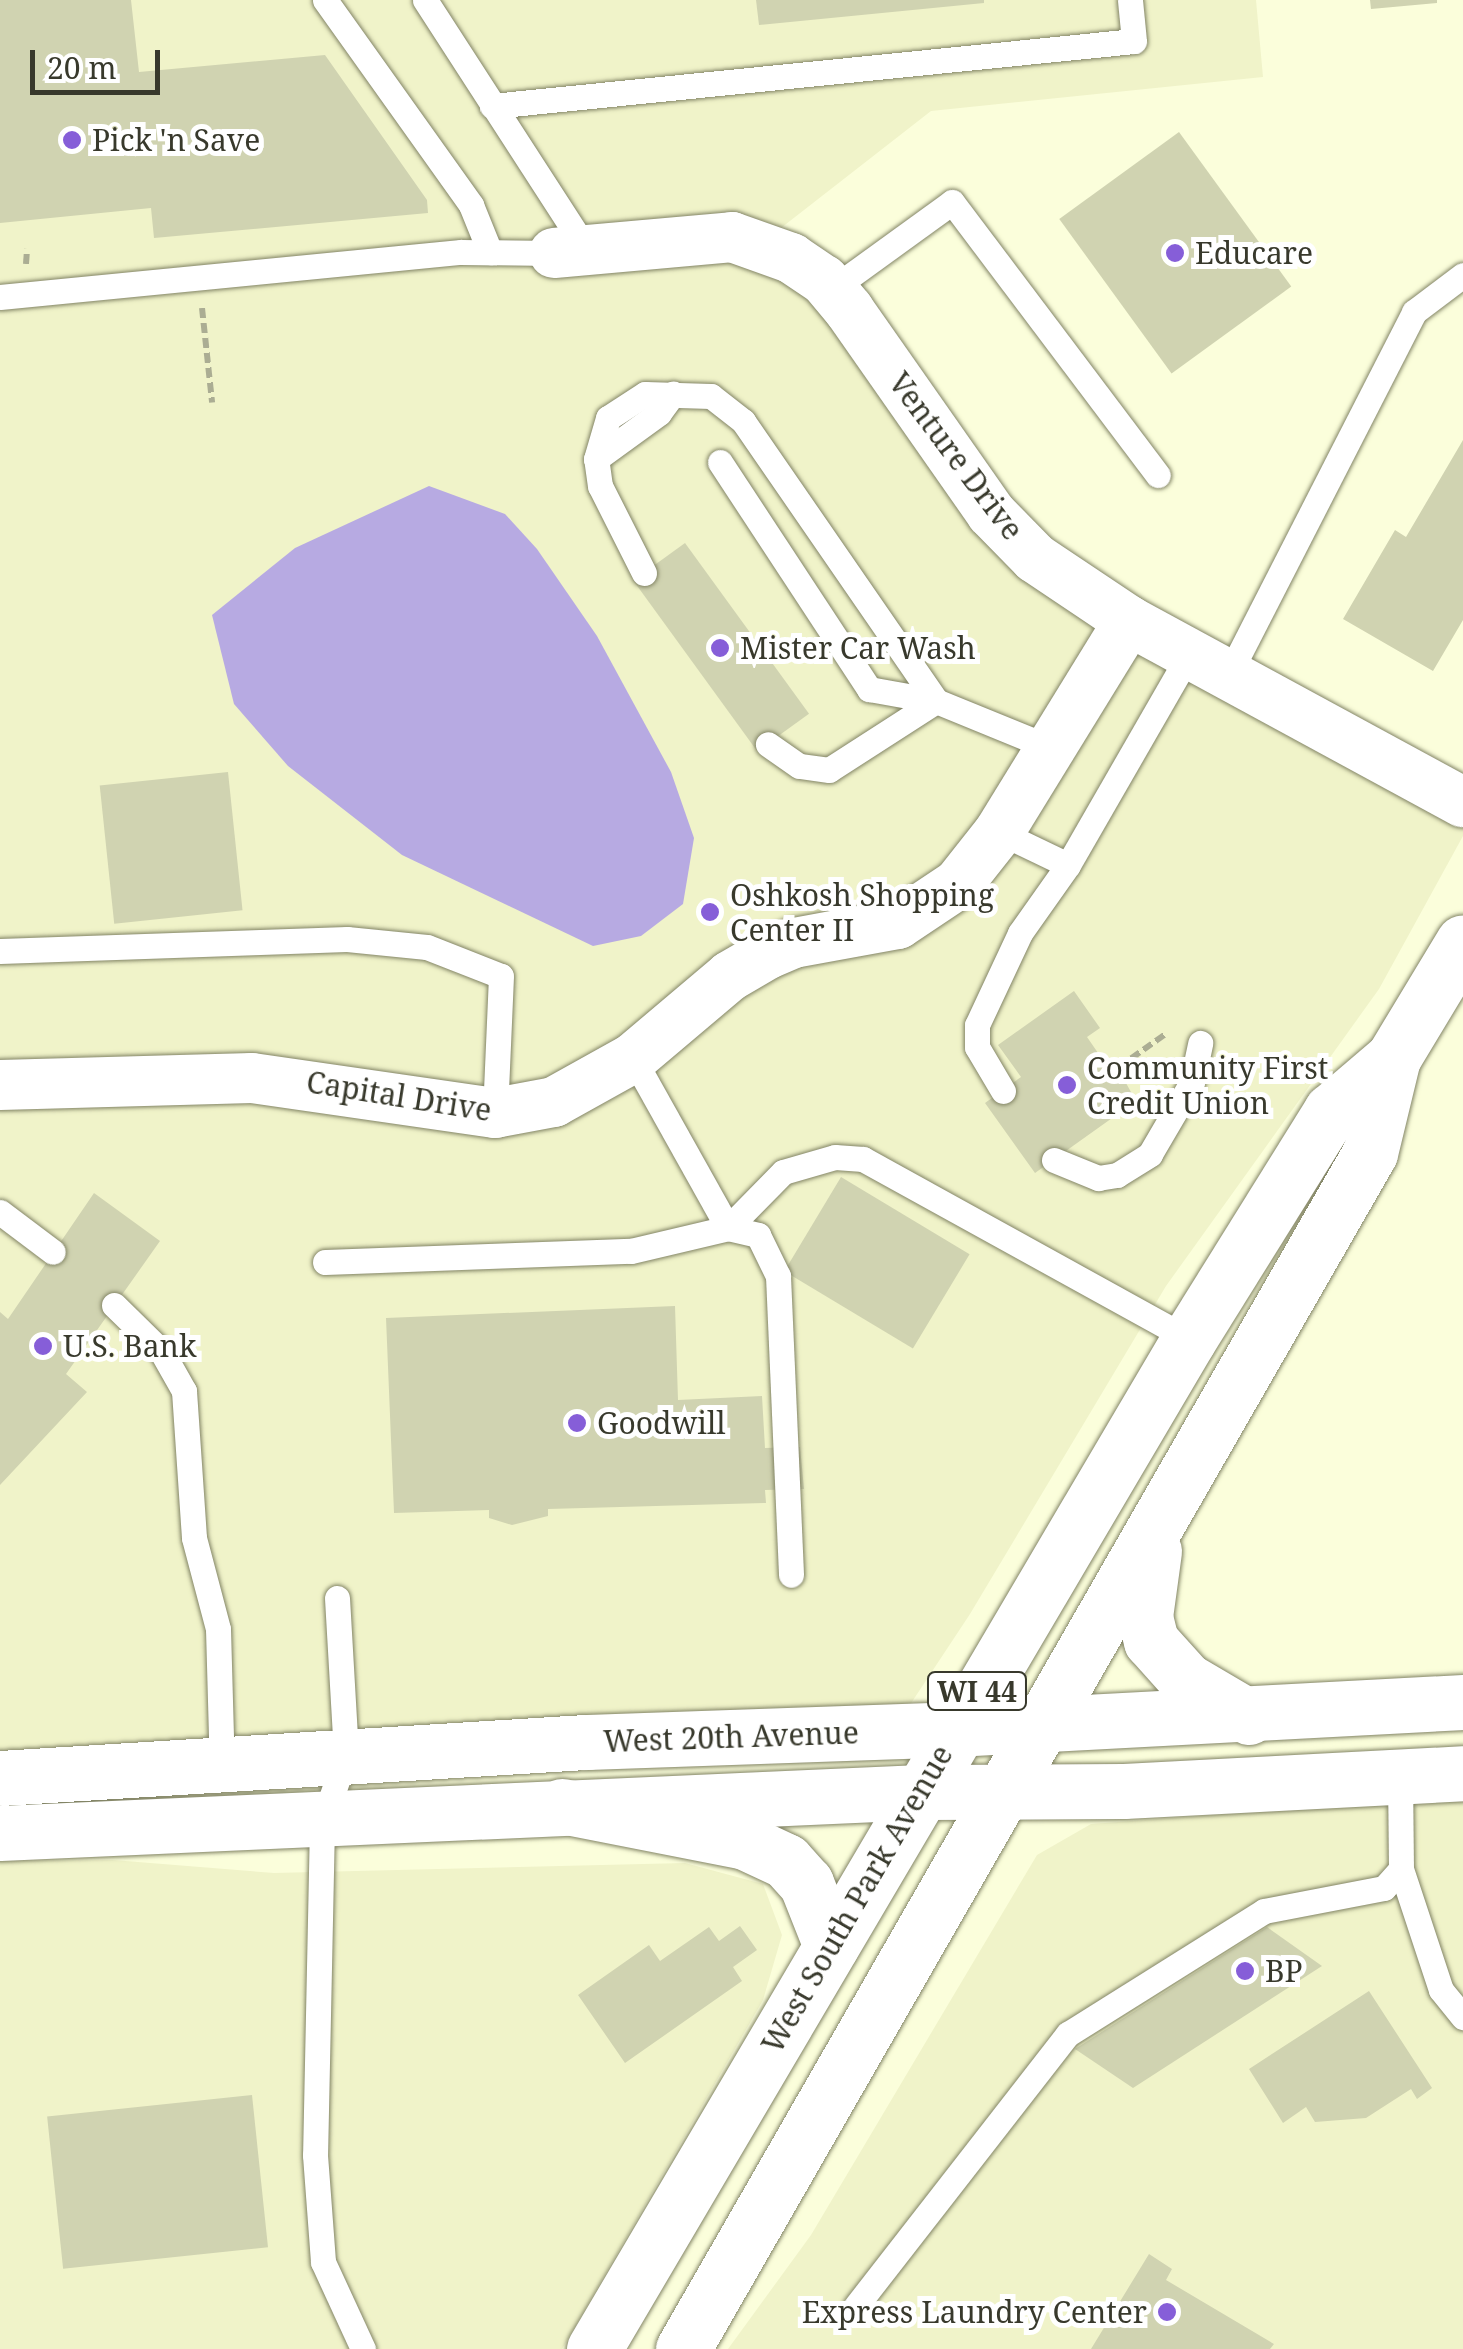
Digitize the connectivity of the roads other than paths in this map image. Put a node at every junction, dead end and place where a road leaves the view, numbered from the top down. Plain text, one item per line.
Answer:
1 (325, 0) edge
2 (425, 0) edge
3 (1130, 0) edge
4 (492, 106) junction
5 (570, 251) junction
6 (490, 252) junction
7 (1463, 275) edge
8 (832, 289) junction
9 (0, 297) edge
10 (772, 461) junction
11 (720, 462) dead end
12 (1158, 476) dead end
13 (736, 486) junction
14 (644, 573) dead end
15 (1129, 621) junction
16 (1210, 663) junction
17 (936, 701) junction
18 (768, 744) dead end
19 (1051, 748) junction
20 (1463, 802) edge
21 (999, 832) junction
22 (1068, 865) junction
23 (1463, 942) edge
24 (0, 951) edge
25 (1200, 1043) dead end
26 (634, 1058) junction
27 (1393, 1058) junction
28 (0, 1085) edge
29 (1002, 1091) dead end
30 (495, 1113) junction
31 (1054, 1160) dead end
32 (0, 1212) edge
33 (728, 1228) junction
34 (54, 1252) dead end
35 (325, 1262) dead end
36 (114, 1305) dead end
37 (1189, 1339) junction
38 (1156, 1535) junction
39 (791, 1574) dead end
40 (337, 1598) dead end
41 (1463, 1702) edge
42 (1249, 1717) junction
43 (1044, 1727) junction
44 (954, 1729) junction
45 (346, 1755) junction
46 (221, 1764) junction
47 (1463, 1773) edge
48 (1400, 1777) junction
49 (0, 1778) edge
50 (920, 1792) junction
51 (1007, 1794) junction
52 (562, 1806) junction
53 (322, 1824) junction
54 (226, 1826) junction
55 (0, 1834) edge
56 (1401, 1870) junction
57 (831, 1946) junction
58 (1463, 2017) edge
59 (856, 2306) dead end
60 (364, 2349) edge
61 (594, 2349) edge
62 (683, 2349) edge

1 - 6 lane
2 - 4 lane
3 - 4 lane
4 - 5 lane
5 - 6 lane
5 - 8 street, Venture Drive
6 - 9 lane
7 - 16 lane
8 - 12 lane
8 - 15 street, Venture Drive
10 - 13 lane
10 - 14 lane
10 - 17 lane
11 - 13 lane
13 - 17 lane
15 - 16 street, Venture Drive
15 - 19 street, Capital Drive
16 - 20 street, Venture Drive
16 - 22 lane
17 - 18 lane
17 - 19 lane
19 - 21 street, Capital Drive
21 - 22 lane
21 - 26 street, Capital Drive
22 - 29 lane
23 - 27 main road, West South Park Avenue / WI 44
24 - 30 lane
25 - 31 lane
26 - 30 street, Capital Drive
26 - 33 lane
27 - 37 main road, West South Park Avenue / WI 44
27 - 38 main road, West South Park Avenue / WI 44
28 - 30 street, Capital Drive
32 - 34 lane
33 - 35 lane
33 - 37 lane
33 - 39 lane
36 - 46 lane
37 - 44 main road, West South Park Avenue / WI 44
38 - 42 main road
38 - 43 main road, West South Park Avenue / WI 44
40 - 45 lane
41 - 42 main road, West 20th Avenue
42 - 43 main road, West 20th Avenue
43 - 44 main road, West 20th Avenue
43 - 51 main road, West South Park Avenue / WI 44
44 - 45 main road, West 20th Avenue
44 - 50 main road, West South Park Avenue / WI 44
45 - 46 main road, West 20th Avenue
45 - 53 lane
46 - 49 main road, West 20th Avenue
46 - 54 lane
47 - 48 main road, West 20th Avenue
48 - 51 main road, West 20th Avenue
48 - 56 lane
50 - 51 main road, West 20th Avenue
50 - 52 main road, West 20th Avenue
50 - 57 main road, West South Park Avenue / WI 44
51 - 62 main road, West South Park Avenue / WI 44
52 - 53 main road, West 20th Avenue
52 - 57 main road
53 - 54 main road, West 20th Avenue
53 - 60 lane
54 - 55 main road, West 20th Avenue
56 - 58 lane
56 - 59 lane
57 - 61 main road, West South Park Avenue / WI 44

